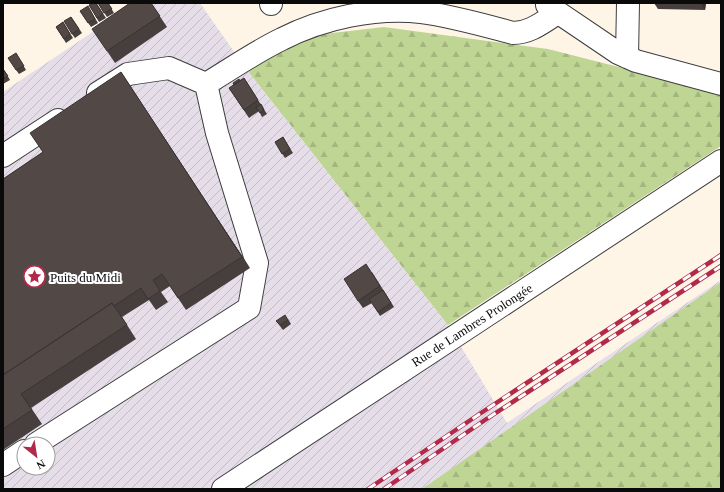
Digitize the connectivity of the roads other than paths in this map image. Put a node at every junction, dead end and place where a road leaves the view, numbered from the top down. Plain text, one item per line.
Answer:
1 (628, 3) edge
2 (551, 8) edge
3 (627, 57) junction
4 (206, 84) junction
5 (721, 84) edge
6 (3, 156) edge
7 (721, 160) edge
8 (49, 436) edge
9 (16, 456) edge
10 (3, 465) edge
11 (223, 489) edge

1 - 3 street
2 - 3 street
2 - 4 street
3 - 5 street
4 - 6 street
4 - 8 street
7 - 11 street, Rue de Lambres Prolongée
9 - 10 street

